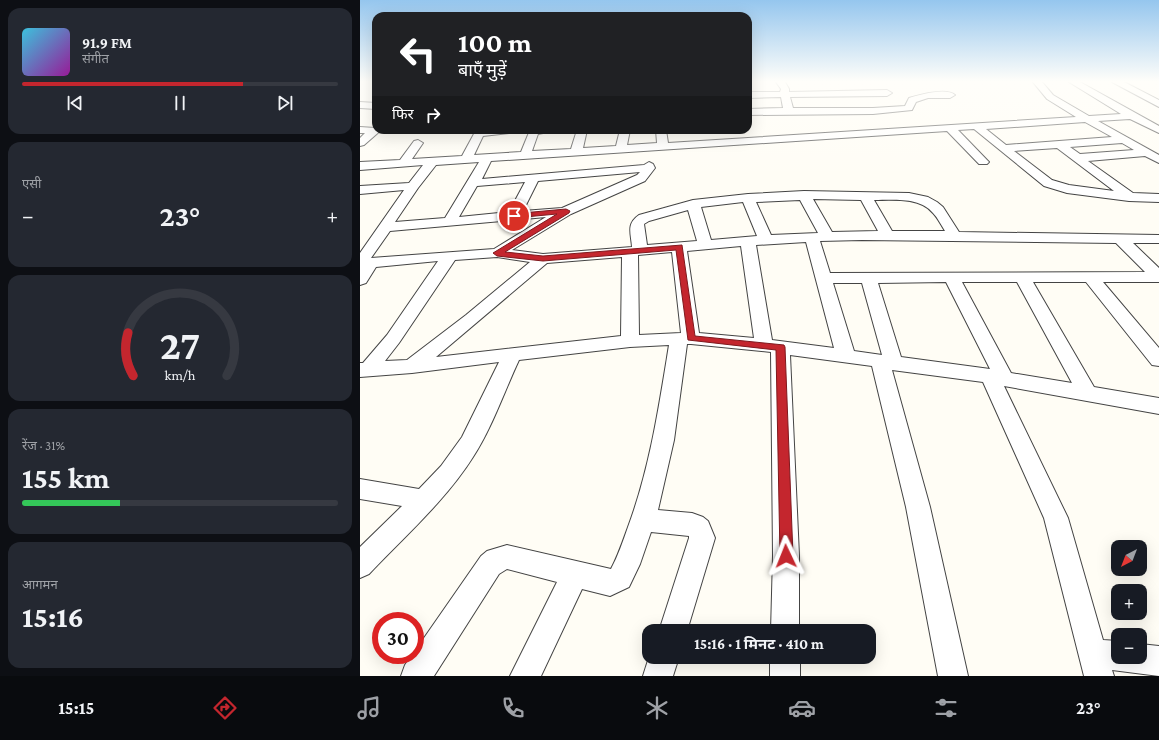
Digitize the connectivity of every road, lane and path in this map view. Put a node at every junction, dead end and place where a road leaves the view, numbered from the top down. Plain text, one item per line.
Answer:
1 (1078, 114) edge
2 (1128, 114) edge
3 (1152, 114) dead end
4 (1132, 116) junction
5 (1087, 119) junction
6 (977, 127) junction
7 (951, 129) junction
8 (360, 130) edge
9 (1159, 130) edge
10 (372, 131) edge
11 (372, 133) edge
12 (479, 134) edge
13 (533, 134) edge
14 (581, 134) edge
15 (624, 134) edge
16 (661, 134) edge
17 (700, 134) edge
18 (739, 136) edge
19 (1123, 140) junction
20 (360, 143) edge
21 (418, 143) dead end
22 (701, 144) junction
23 (1060, 145) junction
24 (659, 147) junction
25 (1004, 148) junction
26 (621, 149) junction
27 (599, 151) junction
28 (576, 152) junction
29 (1146, 153) junction
30 (525, 156) junction
31 (487, 158) junction
32 (1077, 158) junction
33 (466, 159) junction
34 (1159, 160) edge
35 (432, 162) junction
36 (983, 162) dead end
37 (403, 164) junction
38 (360, 166) edge
39 (649, 168) junction
40 (590, 172) junction
41 (533, 178) junction
42 (473, 183) junction
43 (413, 186) junction
44 (360, 190) edge
45 (804, 195) junction
46 (865, 195) junction
47 (1128, 196) junction
48 (748, 198) junction
49 (1159, 198) edge
50 (587, 201) junction
51 (693, 204) junction
52 (566, 211) junction
53 (514, 216) junction
54 (450, 221) junction
55 (386, 227) junction
56 (888, 236) junction
57 (955, 236) junction
58 (812, 237) junction
59 (828, 237) junction
60 (766, 240) junction
61 (1120, 240) junction
62 (1159, 240) edge
63 (748, 241) junction
64 (705, 245) junction
65 (679, 247) junction
66 (635, 251) junction
67 (497, 253) junction
68 (449, 257) junction
69 (543, 259) junction
70 (364, 264) edge
71 (1159, 277) edge
72 (824, 278) junction
73 (869, 278) junction
74 (952, 278) junction
75 (1023, 278) junction
76 (1091, 278) junction
77 (360, 280) edge
78 (685, 338) junction
79 (630, 341) junction
80 (772, 346) junction
81 (512, 354) junction
82 (846, 357) junction
83 (1159, 360) edge
84 (887, 363) junction
85 (412, 366) junction
86 (365, 369) edge
87 (998, 377) junction
88 (1087, 392) junction
89 (1159, 406) edge
90 (360, 489) edge
91 (424, 500) junction
92 (643, 520) junction
93 (360, 565) edge
94 (575, 575) junction
95 (675, 624) edge
96 (786, 624) edge
97 (1147, 660) edge
98 (1159, 661) edge
99 (1103, 662) edge
100 (662, 664) edge
101 (785, 664) edge
102 (416, 676) edge
103 (525, 676) edge
104 (658, 676) edge
105 (785, 676) edge
106 (953, 676) edge

1 - 5 street
2 - 4 street
3 - 4 street
4 - 5 street
4 - 9 street
5 - 6 street
5 - 19 street
6 - 7 street
6 - 25 street
7 - 18 street
7 - 36 street
8 - 10 street
11 - 20 street
12 - 33 street
13 - 30 street
14 - 28 street
15 - 26 street
16 - 24 street
17 - 22 street
18 - 22 street
19 - 23 street
19 - 29 street
21 - 37 street
22 - 24 street
23 - 25 street
23 - 32 street
24 - 26 street
24 - 39 street
25 - 47 street
26 - 27 street
27 - 28 street
27 - 40 street
28 - 30 street
29 - 32 street
29 - 34 street
30 - 31 street
31 - 33 street
31 - 42 street
32 - 47 street
33 - 35 street
35 - 37 street
35 - 43 street
37 - 38 street
39 - 40 street
39 - 50 street
40 - 41 street
40 - 50 street
41 - 42 street
41 - 53 street
42 - 54 street
43 - 44 street
43 - 55 street
45 - 46 street
45 - 48 street
45 - 59 street
46 - 56 street
46 - 57 street
47 - 49 street
48 - 51 street
48 - 60 street
50 - 52 street
51 - 64 street
51 - 66 street
52 - 53 street
52 - 67 street
53 - 54 street
54 - 55 street
55 - 70 street
56 - 57 street
56 - 59 street
57 - 61 street
58 - 59 street
58 - 60 street
58 - 72 street
60 - 63 street
61 - 62 street
61 - 71 street
63 - 64 street
63 - 80 street
64 - 65 street
65 - 66 street
65 - 78 street
66 - 69 street
66 - 79 street
67 - 68 street
67 - 69 street
68 - 70 street
68 - 86 street
69 - 85 street
70 - 77 street
71 - 76 street
72 - 73 street
72 - 82 street
73 - 74 street
73 - 84 street
74 - 75 street
74 - 87 street
75 - 76 street
75 - 88 street
76 - 83 street
78 - 79 street
78 - 80 street
78 - 92 street
79 - 81 street
80 - 82 street
80 - 96 street
81 - 85 street
81 - 91 street
82 - 84 street
84 - 87 street
84 - 106 street
85 - 86 street
87 - 88 street
87 - 99 street
88 - 89 street
90 - 91 street
91 - 93 street
92 - 94 street
92 - 95 street
94 - 102 street
94 - 103 street
97 - 98 street
100 - 104 street
101 - 105 street

